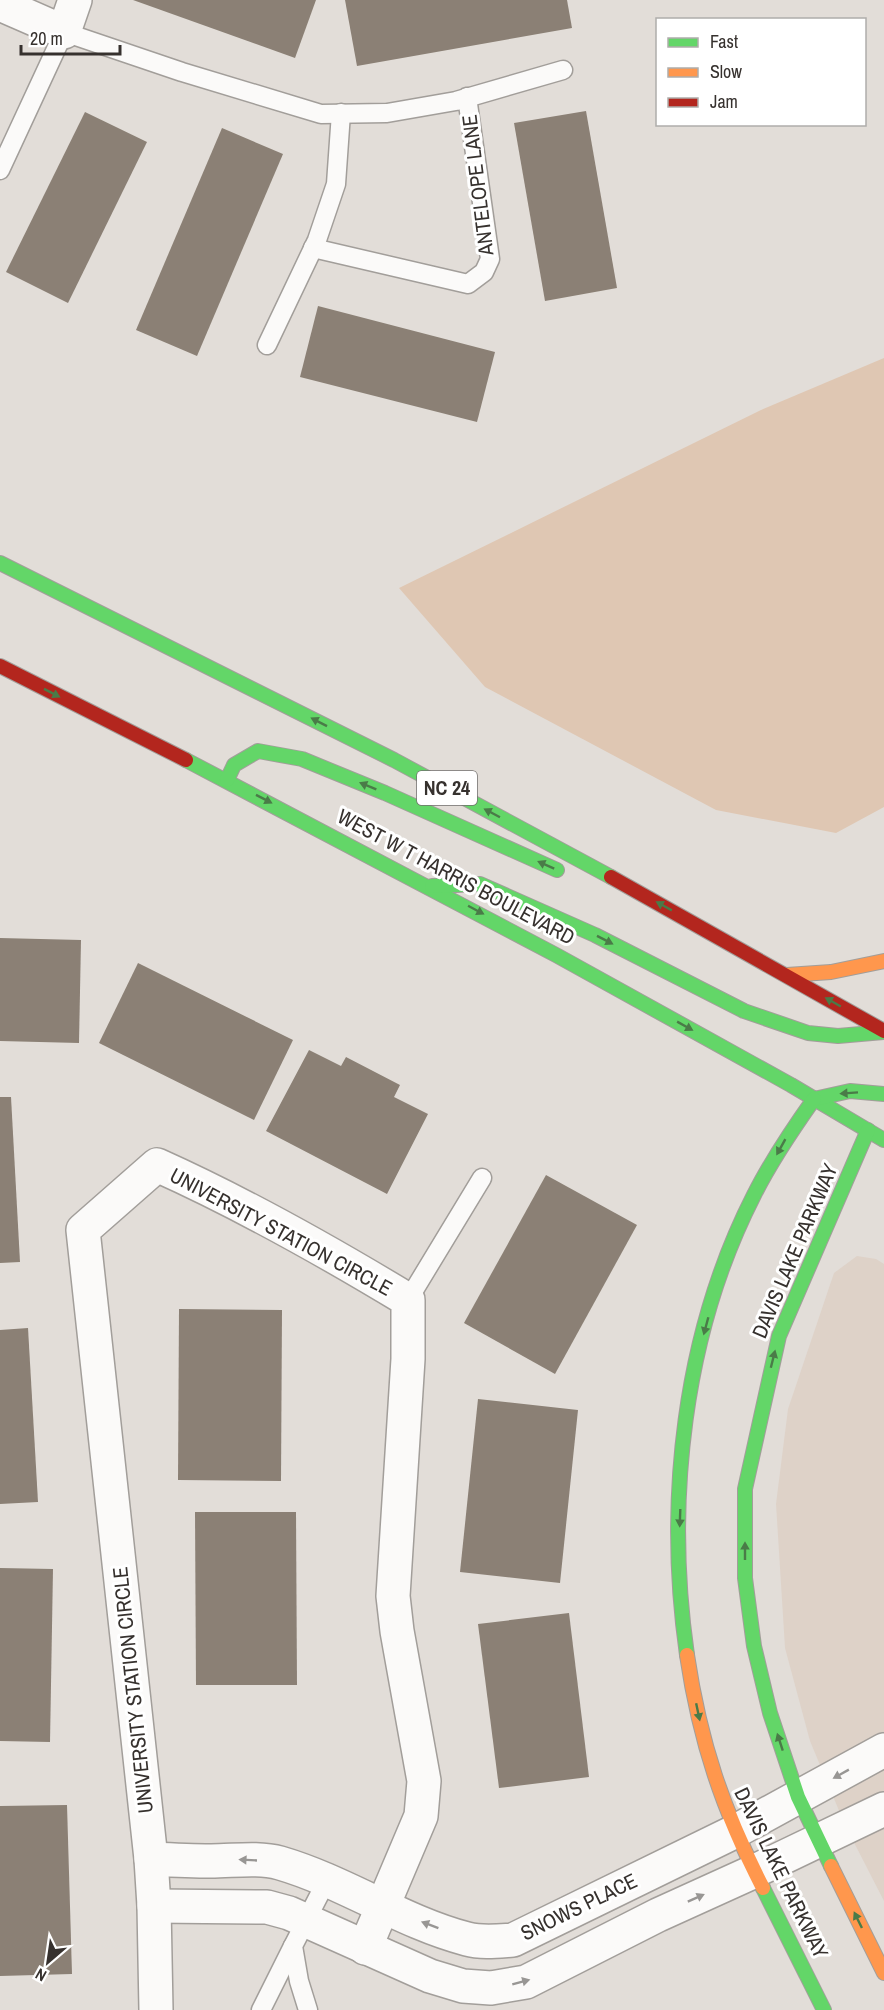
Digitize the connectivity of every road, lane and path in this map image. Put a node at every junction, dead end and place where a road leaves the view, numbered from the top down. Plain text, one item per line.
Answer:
1 (75, 0) edge
2 (0, 4) edge
3 (64, 32) junction
4 (563, 70) dead end
5 (467, 97) junction
6 (340, 113) junction
7 (0, 170) edge
8 (313, 248) junction
9 (267, 345) dead end
10 (0, 562) edge
11 (0, 666) edge
12 (227, 780) junction
13 (432, 886) junction
14 (642, 894) junction
15 (884, 961) edge
16 (788, 975) junction
17 (884, 1032) edge
18 (884, 1094) edge
19 (814, 1099) junction
20 (868, 1130) junction
21 (884, 1140) edge
22 (482, 1178) dead end
23 (408, 1300) junction
24 (884, 1750) edge
25 (798, 1797) junction
26 (884, 1809) edge
27 (734, 1832) junction
28 (819, 1841) junction
29 (151, 1859) junction
30 (754, 1871) junction
31 (327, 1880) junction
32 (383, 1905) junction
33 (154, 1906) junction
34 (299, 1934) junction
35 (365, 1948) junction
36 (884, 1972) edge
37 (156, 2010) edge
38 (261, 2010) edge
39 (308, 2010) edge
40 (824, 2010) edge

1 - 3 street
2 - 3 street, ANTELOPE LANE
3 - 6 lane, ANTELOPE LANE
3 - 7 lane
4 - 5 lane, ANTELOPE LANE
5 - 6 lane, ANTELOPE LANE
5 - 8 lane, ANTELOPE LANE
6 - 8 lane
8 - 9 lane
14 -> 10 main road, NC 24
11 -> 12 main road, WEST W T HARRIS BOULEVARD
12 -> 13 main road, WEST W T HARRIS BOULEVARD
14 -> 12 main road
13 -> 17 main road
13 -> 19 main road, WEST W T HARRIS BOULEVARD
16 -> 14 main road, NC 24
15 - 16 main road
17 -> 16 main road, NC 24
18 -> 19 main road
19 - 20 main road, WEST W T HARRIS BOULEVARD
19 -> 27 main road, DAVIS LAKE PARKWAY
20 - 21 main road, WEST W T HARRIS BOULEVARD
25 -> 20 main road, DAVIS LAKE PARKWAY
22 - 23 lane
23 - 29 street, UNIVERSITY STATION CIRCLE
23 - 32 street, UNIVERSITY STATION CIRCLE
24 -> 25 street, SNOWS PLACE
25 - 27 street, SNOWS PLACE
25 - 28 main road, DAVIS LAKE PARKWAY
26 - 28 street, SNOWS PLACE
27 - 30 main road, DAVIS LAKE PARKWAY
27 -> 32 street, SNOWS PLACE
28 - 30 street, SNOWS PLACE
36 -> 28 main road, DAVIS LAKE PARKWAY
31 -> 29 street, SNOWS PLACE
29 - 33 street, UNIVERSITY STATION CIRCLE
35 -> 30 street, SNOWS PLACE
30 - 40 main road, DAVIS LAKE PARKWAY
31 - 32 street, SNOWS PLACE
31 - 34 lane
32 - 35 street, UNIVERSITY STATION CIRCLE
33 - 34 street, SNOWS PLACE
33 - 37 street, UNIVERSITY STATION CIRCLE
34 - 35 street, SNOWS PLACE
34 - 38 lane
34 - 39 lane

